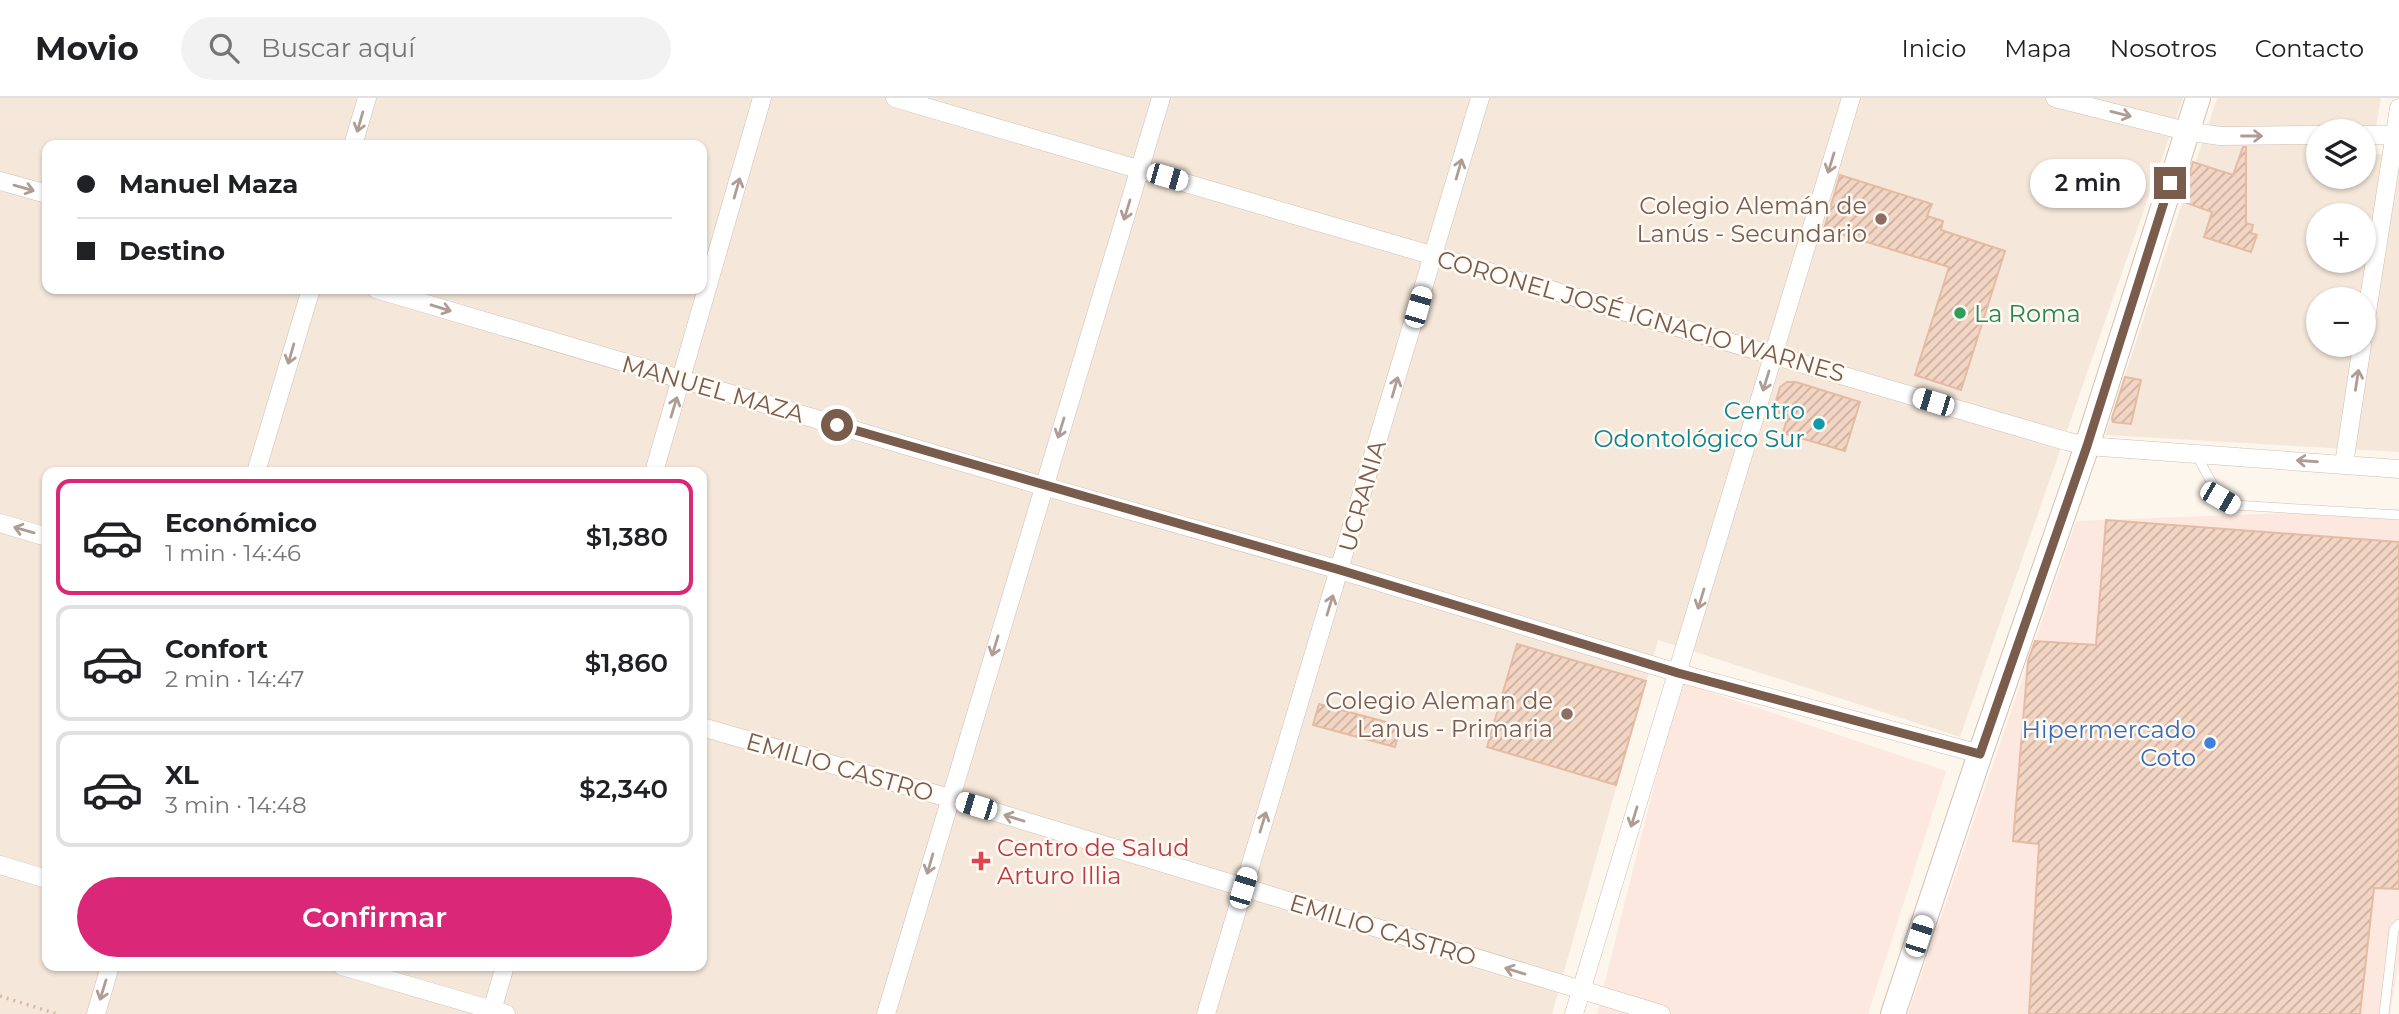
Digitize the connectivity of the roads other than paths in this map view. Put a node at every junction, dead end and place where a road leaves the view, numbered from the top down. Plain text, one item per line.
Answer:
1 (367, 98) edge
2 (762, 98) edge
3 (895, 98) edge
4 (1161, 98) edge
5 (1480, 98) edge
6 (1851, 98) edge
7 (2055, 98) edge
8 (2198, 98) edge
9 (2399, 108) edge
10 (2186, 131) junction
11 (2306, 135) edge
12 (2376, 135) edge
13 (2397, 135) edge
14 (354, 140) edge
15 (1140, 170) junction
16 (0, 181) edge
17 (42, 193) edge
18 (1434, 255) junction
19 (2371, 287) edge
20 (707, 292) edge
21 (309, 294) edge
22 (393, 294) edge
23 (706, 294) edge
24 (1774, 354) junction
25 (2360, 357) edge
26 (682, 380) junction
27 (2087, 446) junction
28 (2196, 454) junction
29 (2343, 464) junction
30 (258, 467) edge
31 (656, 467) edge
32 (2399, 469) edge
33 (1043, 486) junction
34 (2399, 515) edge
35 (0, 523) edge
36 (42, 536) edge
37 (1340, 570) junction
38 (1678, 673) junction
39 (707, 728) edge
40 (1980, 754) junction
41 (949, 798) junction
42 (0, 865) edge
43 (42, 878) edge
44 (1243, 888) junction
45 (2399, 924) edge
46 (109, 971) edge
47 (358, 971) edge
48 (504, 971) edge
49 (1581, 990) junction
50 (496, 1013) edge
51 (96, 1014) edge
52 (886, 1014) edge
53 (1206, 1014) edge
54 (1574, 1014) edge
55 (1661, 1014) edge
56 (1893, 1014) edge
57 (2384, 1014) edge

1 -> 14 street
20 -> 2 street
3 - 15 street, CORONEL JOSÉ IGNACIO WARNES
4 - 15 street
18 -> 5 street, UCRANIA
6 -> 24 street
7 -> 10 street
8 - 10 street
9 - 13 street
10 -> 11 street
10 - 27 street
12 - 13 street
13 - 19 street
15 - 18 street, CORONEL JOSÉ IGNACIO WARNES
15 -> 33 street
16 -> 17 street
18 - 24 street, CORONEL JOSÉ IGNACIO WARNES
37 -> 18 street, UCRANIA
21 -> 30 street
22 -> 26 street, MANUEL MAZA
26 -> 23 street
24 - 27 street, CORONEL JOSÉ IGNACIO WARNES
24 -> 38 street
29 -> 25 street
31 -> 26 street
26 - 33 street, MANUEL MAZA
27 - 28 street, CORONEL JOSÉ IGNACIO WARNES
27 - 40 street
29 -> 28 street, CORONEL JOSÉ IGNACIO WARNES
28 - 34 lane
29 - 32 street, CORONEL JOSÉ IGNACIO WARNES
33 - 37 street, MANUEL MAZA
33 -> 41 street
36 -> 35 street
37 - 38 street, MANUEL MAZA
44 -> 37 street, UCRANIA
38 - 40 street, MANUEL MAZA
38 -> 49 street
39 - 41 street, EMILIO CASTRO
40 - 56 street
44 -> 41 street, EMILIO CASTRO
41 -> 52 street
42 - 43 street
49 -> 44 street, EMILIO CASTRO
44 - 53 street, UCRANIA
45 - 57 lane
46 -> 51 street
47 - 50 street
48 - 50 street
49 - 54 street
49 - 55 street, EMILIO CASTRO

